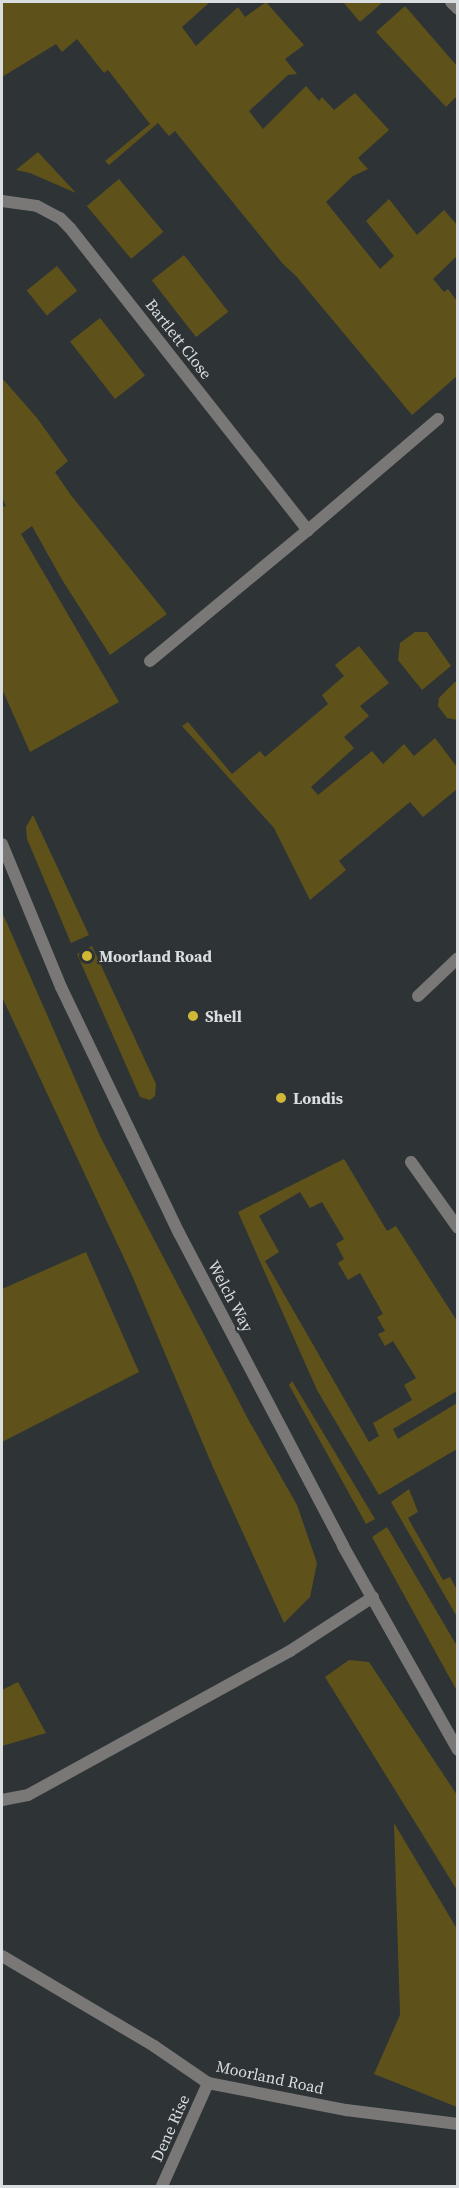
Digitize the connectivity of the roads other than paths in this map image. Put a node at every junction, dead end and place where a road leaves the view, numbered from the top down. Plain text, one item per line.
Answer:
1 (451, 2) edge
2 (458, 9) edge
3 (2, 201) edge
4 (438, 419) dead end
5 (308, 530) junction
6 (150, 661) dead end
7 (2, 844) edge
8 (458, 958) edge
9 (418, 996) dead end
10 (411, 1162) dead end
11 (458, 1227) edge
12 (373, 1597) junction
13 (458, 1750) edge
14 (2, 1800) edge
15 (2, 1956) edge
16 (208, 2083) junction
17 (458, 2124) edge
18 (162, 2187) edge

1 - 2 street
3 - 5 street, Bartlett Close
4 - 5 street
5 - 6 street
7 - 12 street, Welch Way
8 - 9 street
10 - 11 street
12 - 13 street, Welch Way
12 - 14 street
15 - 16 street, Moorland Road
16 - 17 street, Moorland Road
16 - 18 street, Dene Rise

